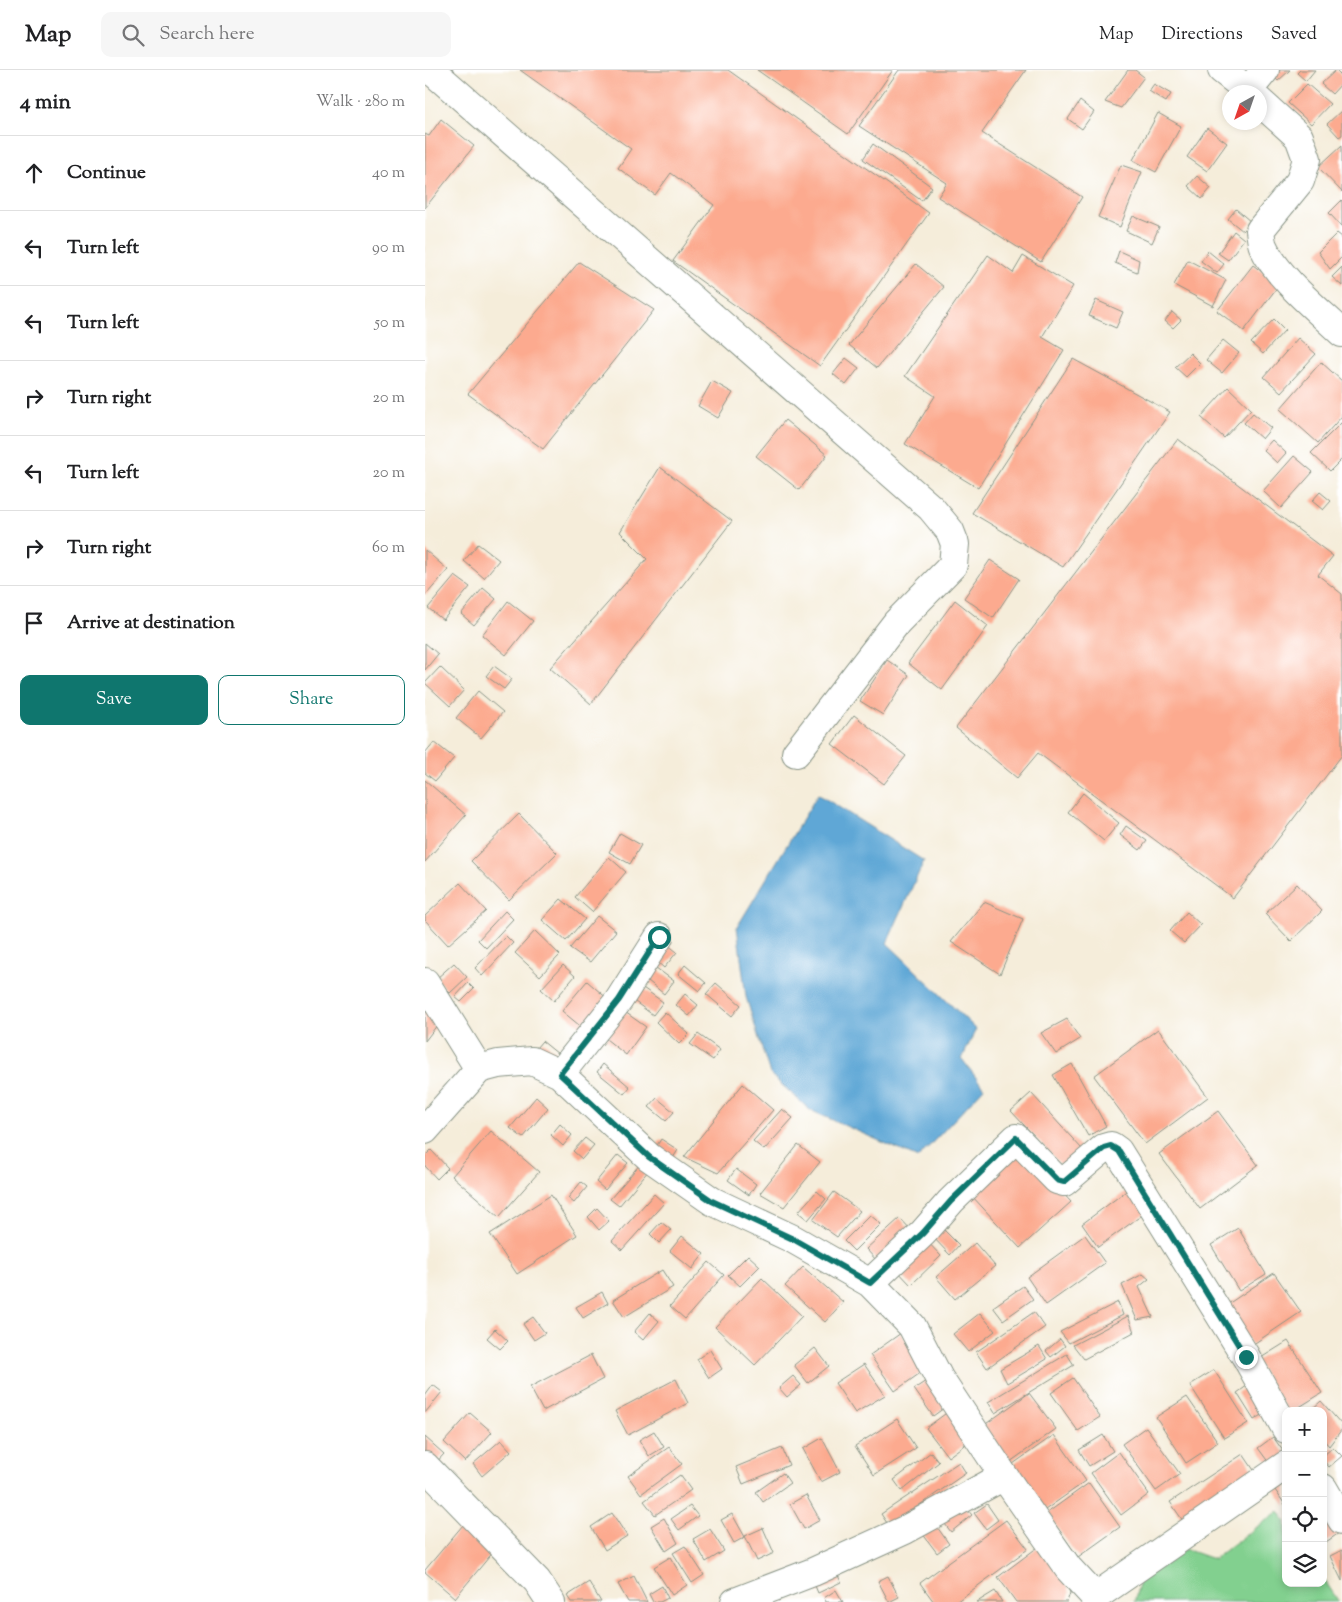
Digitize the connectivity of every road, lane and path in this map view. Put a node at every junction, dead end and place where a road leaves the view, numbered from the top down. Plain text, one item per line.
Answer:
1 (431, 70) edge
2 (1222, 70) edge
3 (1265, 70) edge
4 (1240, 85) edge
5 (1257, 85) edge
6 (1267, 108) edge
7 (1342, 333) edge
8 (796, 753) dead end
9 (659, 937) dead end
10 (425, 982) edge
11 (479, 1069) junction
12 (560, 1074) junction
13 (425, 1130) edge
14 (870, 1283) junction
15 (1282, 1422) edge
16 (425, 1466) edge
17 (1282, 1468) edge
18 (1004, 1476) junction
19 (1095, 1600) edge
20 (551, 1602) edge
21 (735, 1602) edge

1 - 8 street
2 - 4 street
3 - 5 street
6 - 7 street
9 - 12 street
10 - 11 street
11 - 12 street
11 - 13 street
12 - 14 street
14 - 15 street
14 - 18 street
16 - 20 street
17 - 19 street
18 - 19 street
18 - 21 street

